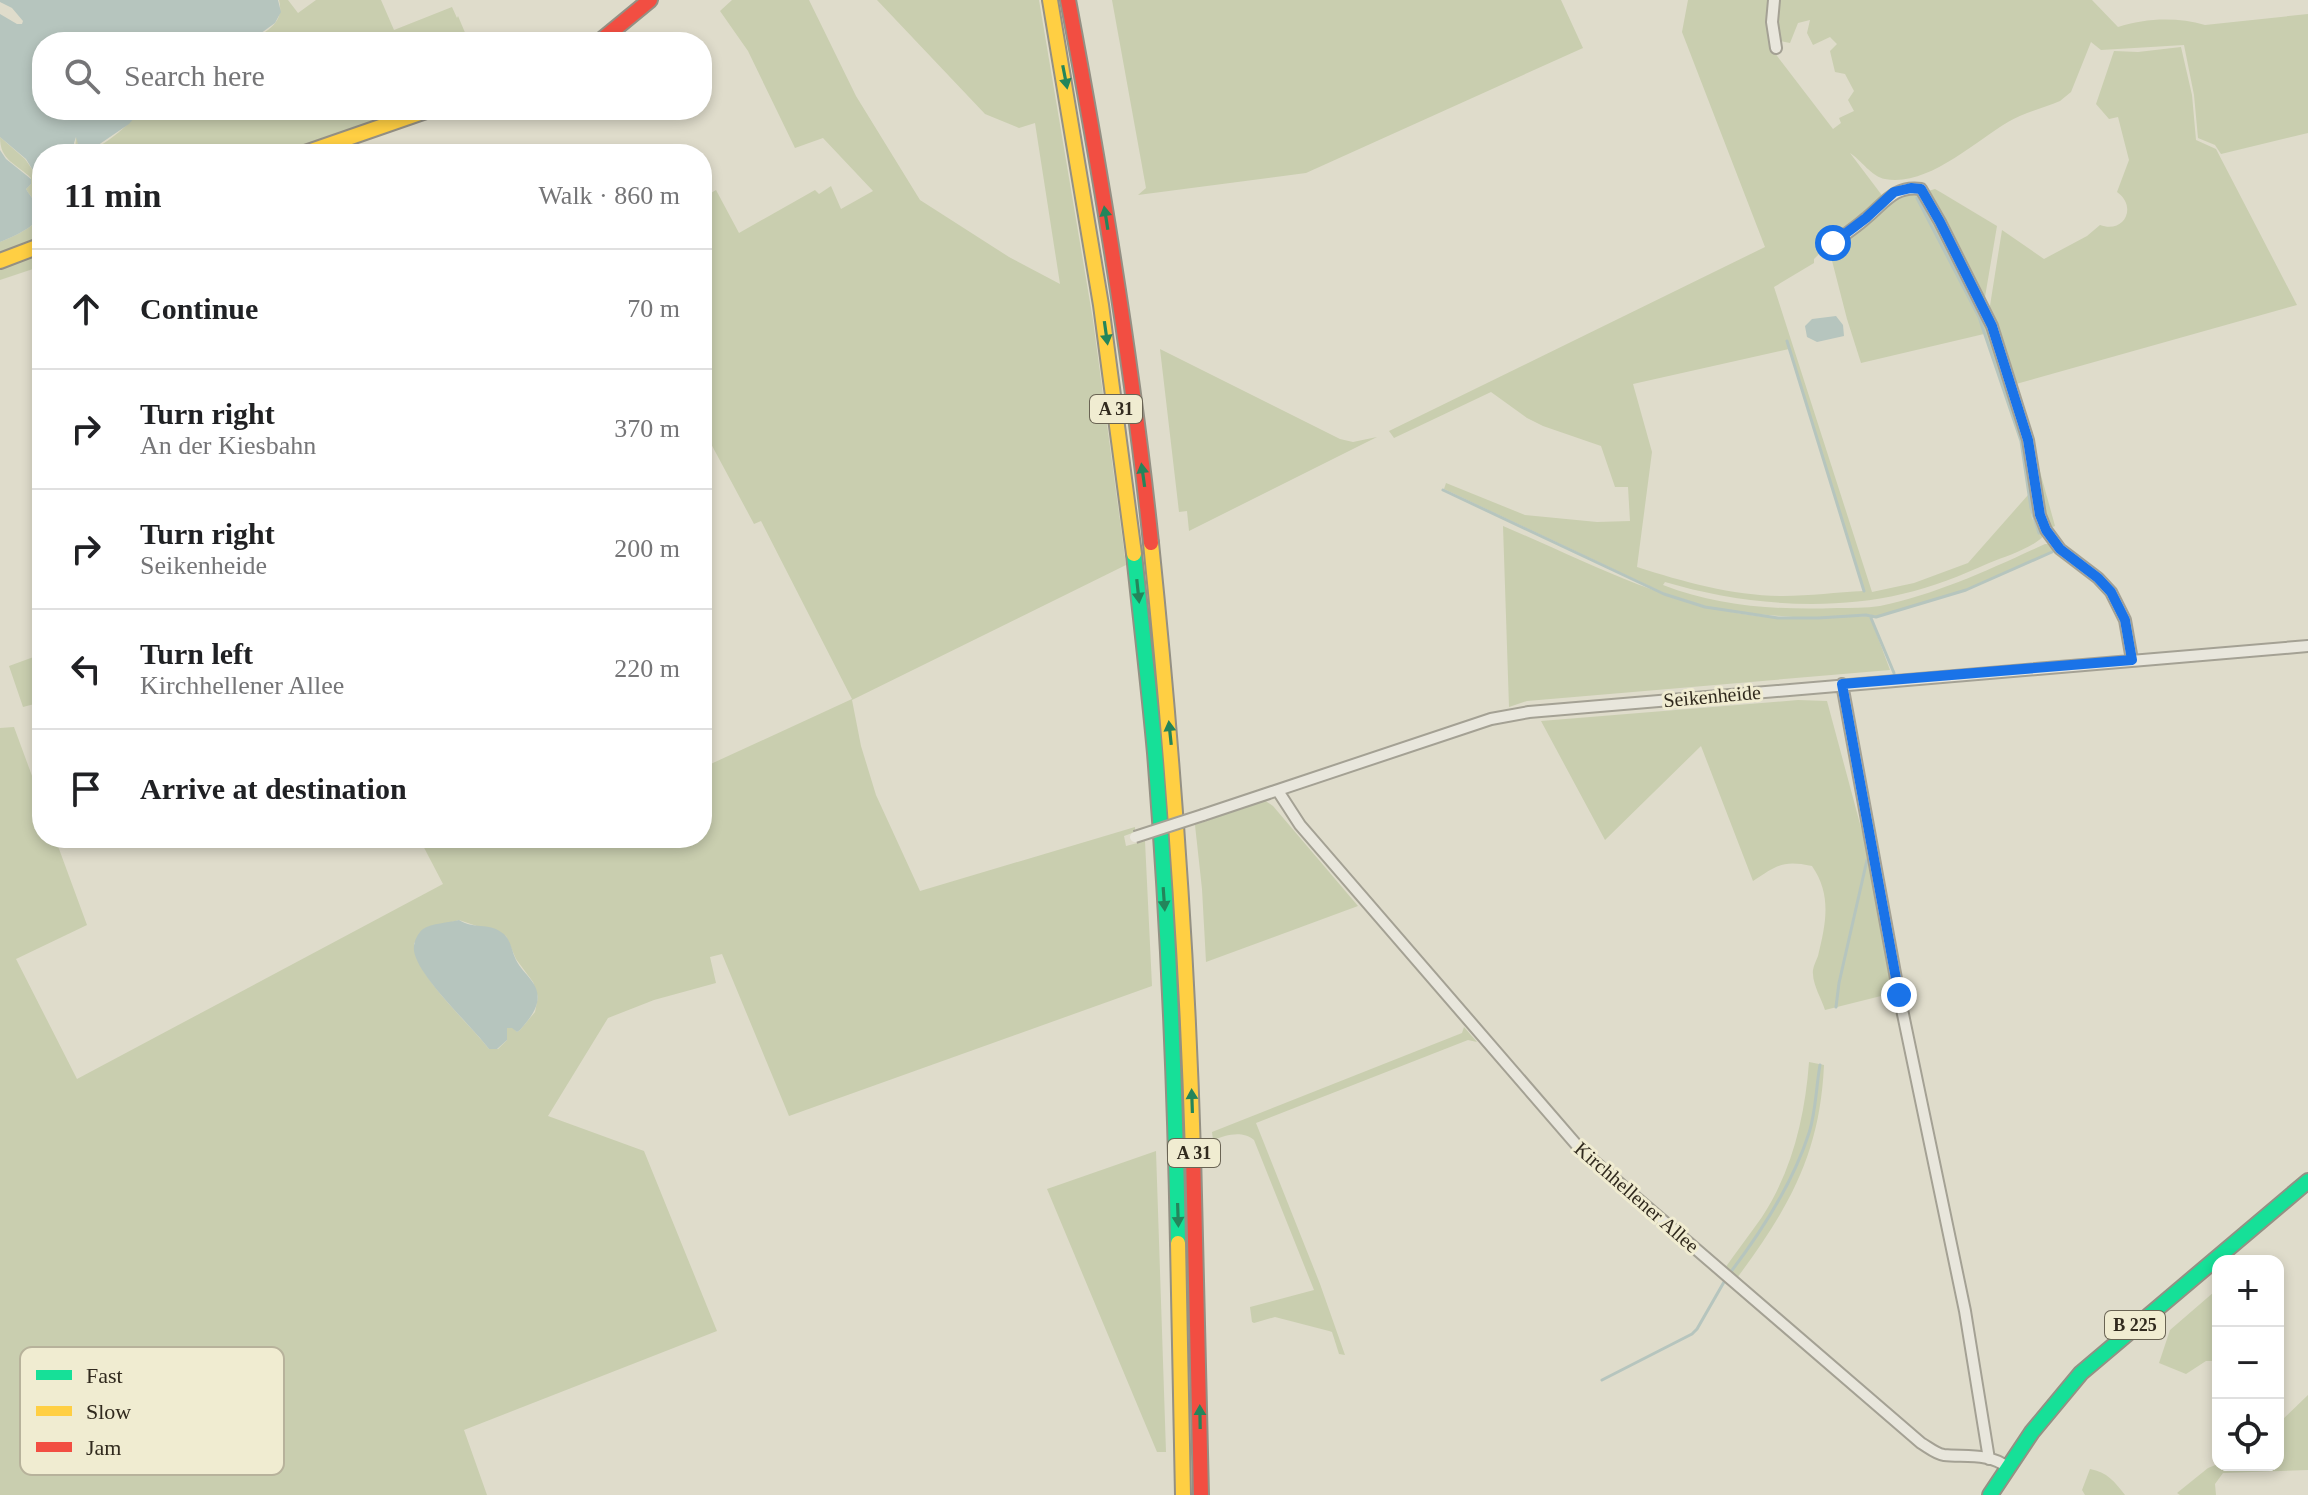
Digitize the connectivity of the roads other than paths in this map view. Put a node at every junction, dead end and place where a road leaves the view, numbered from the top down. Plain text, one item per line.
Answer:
1 (650, 0) edge
2 (1050, 0) edge
3 (1068, 0) edge
4 (1774, 0) edge
5 (611, 32) edge
6 (1776, 48) dead end
7 (400, 120) edge
8 (331, 144) edge
9 (1833, 243) dead end
10 (32, 249) edge
11 (0, 261) edge
12 (2308, 646) edge
13 (2132, 660) junction
14 (1842, 684) junction
15 (1278, 791) junction
16 (1135, 837) dead end
17 (2308, 1181) edge
18 (1989, 1459) junction
19 (2007, 1467) junction
20 (1183, 1495) edge
21 (1201, 1495) edge
22 (1990, 1495) edge

1 - 5 main road
2 -> 20 main road, A 31
21 -> 3 main road, A 31
4 - 6 street
7 - 8 main road
9 - 13 street
10 - 11 main road
12 - 13 street, Seikenheide
13 - 14 street, Seikenheide
14 - 15 street, Seikenheide
14 - 18 street
15 - 16 street, Seikenheide, bridge
15 - 18 street, Kirchhellener Allee
17 - 19 main road, B 225
18 - 19 street, Kirchhellener Allee
19 - 22 main road, B 225

